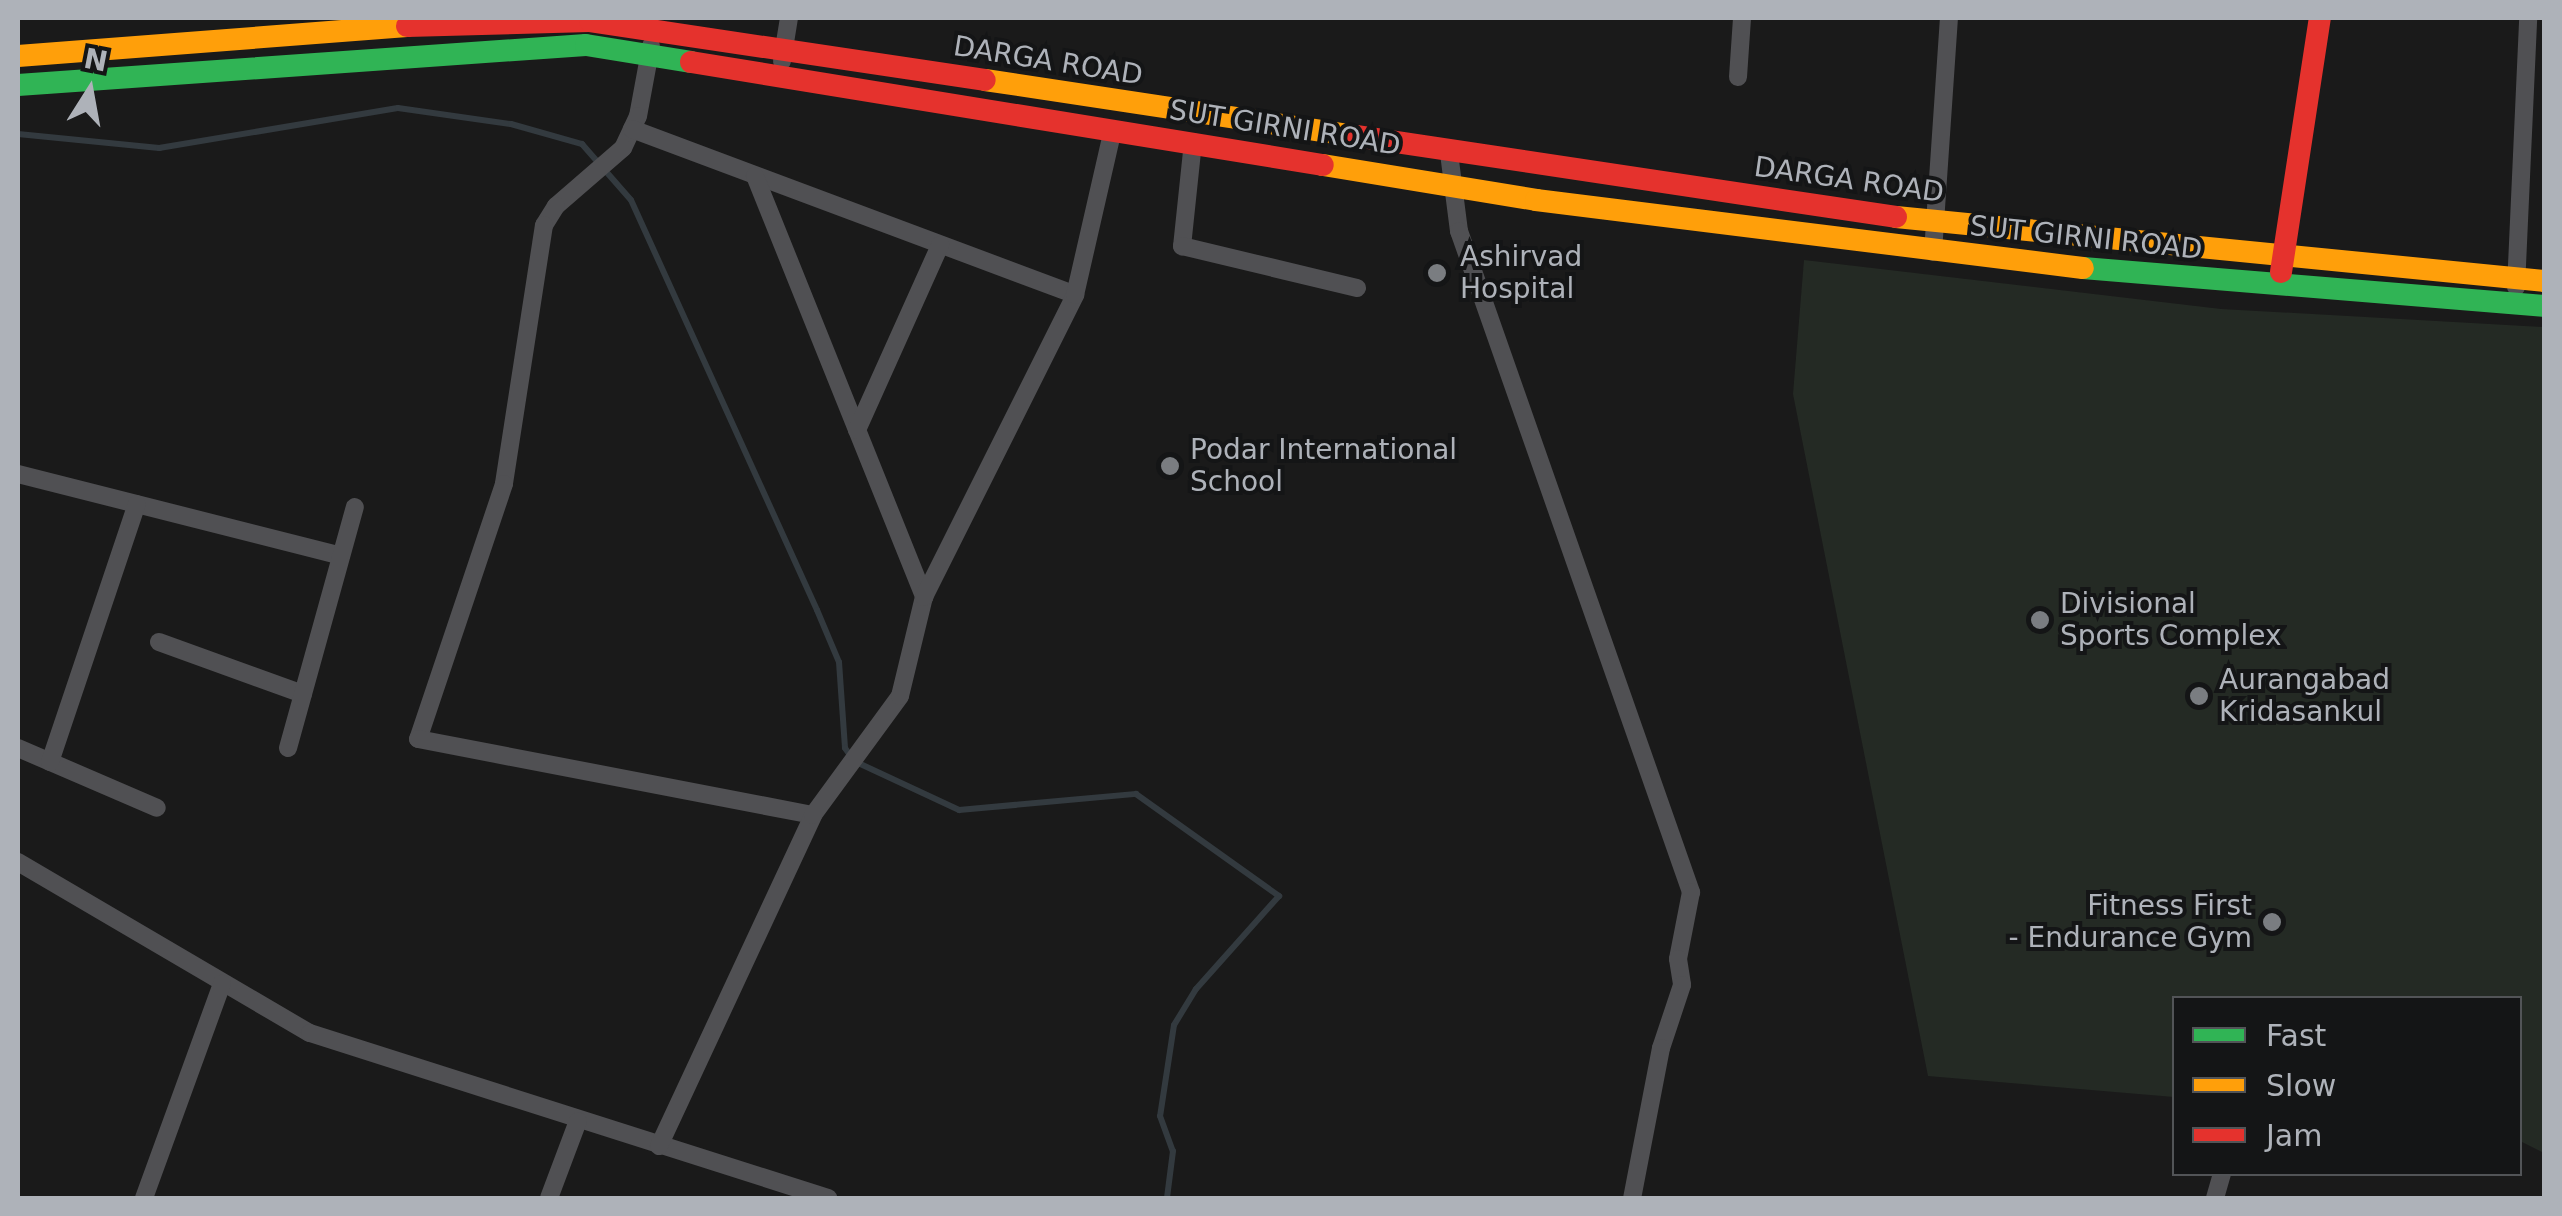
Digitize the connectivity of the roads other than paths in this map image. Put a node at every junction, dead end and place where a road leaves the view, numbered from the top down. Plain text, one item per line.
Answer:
1 (789, 18) edge
2 (1742, 18) edge
3 (1949, 18) edge
4 (2320, 18) edge
5 (2528, 18) edge
6 (655, 30) junction
7 (784, 50) junction
8 (18, 56) edge
9 (649, 56) junction
10 (780, 77) junction
11 (1738, 77) dead end
12 (18, 85) edge
13 (632, 129) junction
14 (1113, 129) junction
15 (1193, 142) junction
16 (1449, 153) junction
17 (755, 176) junction
18 (1453, 186) junction
19 (1934, 223) junction
20 (940, 245) junction
21 (1933, 252) junction
22 (2283, 258) junction
23 (2516, 279) junction
24 (2544, 281) edge
25 (2279, 286) junction
26 (1357, 288) dead end
27 (1075, 295) junction
28 (2517, 304) junction
29 (2544, 306) edge
30 (857, 430) junction
31 (18, 474) edge
32 (137, 504) junction
33 (355, 507) dead end
34 (341, 556) junction
35 (924, 596) junction
36 (159, 642) dead end
37 (304, 694) junction
38 (18, 748) edge
39 (288, 748) dead end
40 (50, 762) junction
41 (158, 808) dead end
42 (813, 815) junction
43 (18, 862) edge
44 (222, 984) junction
45 (578, 1121) junction
46 (660, 1146) junction
47 (144, 1198) edge
48 (548, 1198) edge
49 (828, 1198) edge
50 (1632, 1198) edge

1 - 7 street
2 - 11 street
3 - 19 street
4 - 22 main road
5 - 23 street
6 - 7 main road, DARGA ROAD
6 - 8 main road, DARGA ROAD
6 - 9 street
7 - 10 street
7 - 16 main road, DARGA ROAD
9 - 10 main road, SUT GIRNI ROAD
9 - 12 main road, SUT GIRNI ROAD
9 - 13 street
10 - 14 main road, SUT GIRNI ROAD
13 - 17 street
13 - 42 street
14 - 15 main road, SUT GIRNI ROAD
14 - 27 street
15 - 18 main road, SUT GIRNI ROAD
15 - 26 street
16 - 18 street
16 - 19 main road, DARGA ROAD
17 - 20 street
17 - 30 street
18 - 21 main road, SUT GIRNI ROAD
18 - 50 street
19 - 21 street
19 - 22 main road, DARGA ROAD
20 - 27 street
20 - 30 street
21 - 25 main road, SUT GIRNI ROAD
22 - 23 main road, DARGA ROAD
22 - 25 main road
23 - 24 main road, DARGA ROAD
23 - 28 street
25 - 28 main road, SUT GIRNI ROAD
27 - 35 street
28 - 29 main road, SUT GIRNI ROAD
30 - 35 street
31 - 32 street
32 - 34 street
32 - 40 street
33 - 34 street
34 - 37 street
35 - 42 street
36 - 37 street
37 - 39 street
38 - 40 street
40 - 41 street
42 - 46 street
43 - 44 street
44 - 45 street
44 - 47 street
45 - 46 street
45 - 48 street
46 - 49 street

